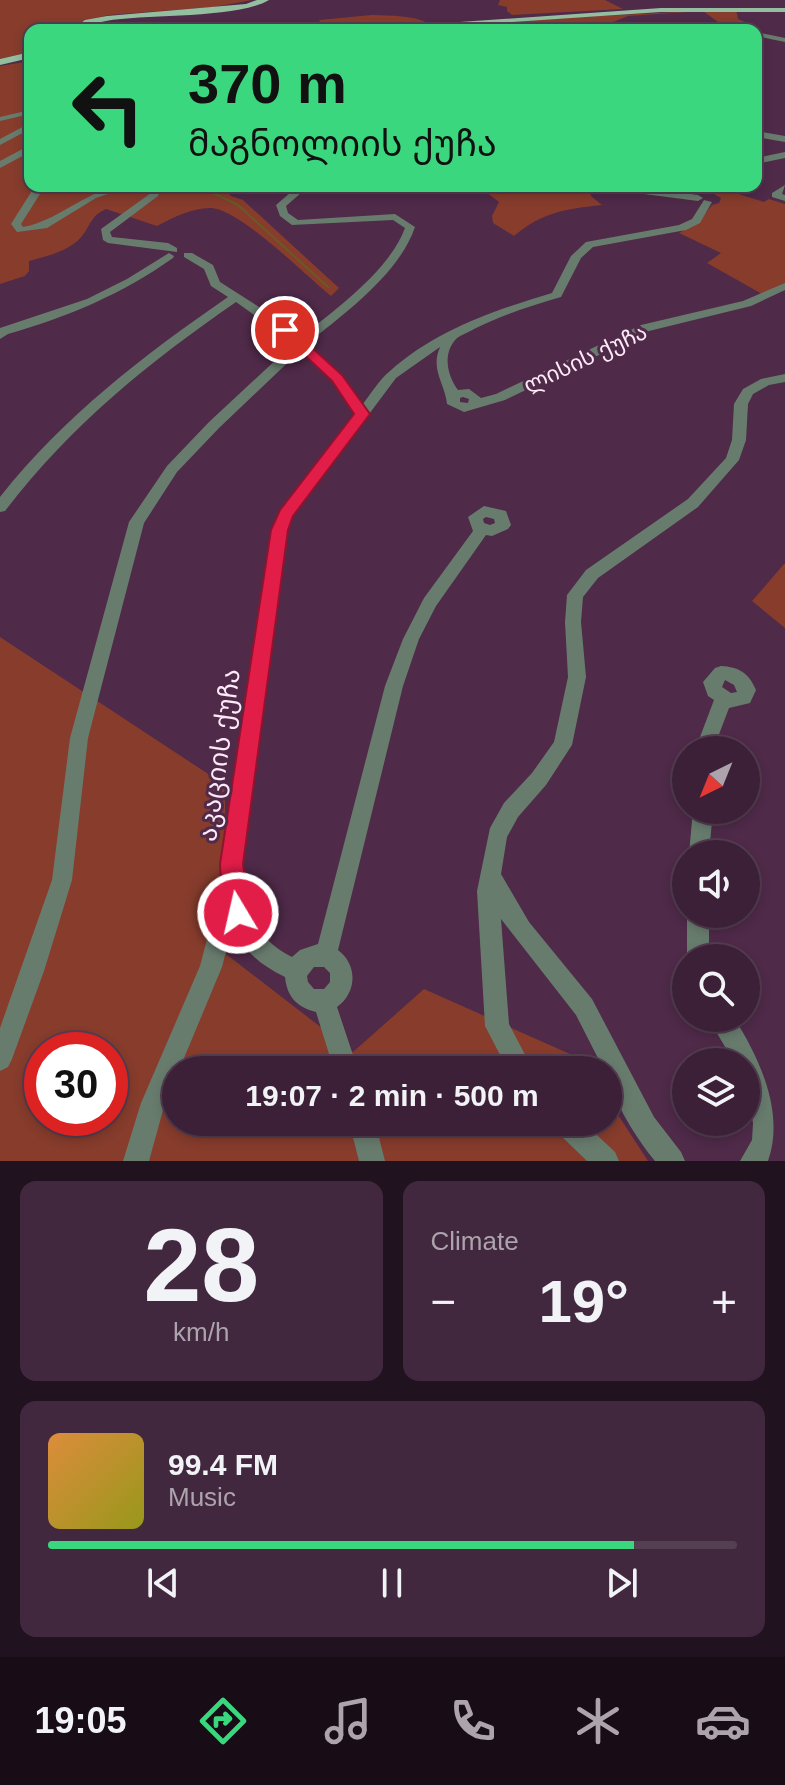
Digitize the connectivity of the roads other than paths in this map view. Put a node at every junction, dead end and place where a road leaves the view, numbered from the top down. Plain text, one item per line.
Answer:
1 (265, 0) edge
2 (272, 0) edge
3 (785, 10) edge
4 (89, 24) edge
5 (100, 24) edge
6 (446, 24) edge
7 (762, 35) edge
8 (785, 43) edge
9 (767, 47) dead end
10 (24, 58) edge
11 (0, 62) edge
12 (24, 113) edge
13 (0, 119) edge
14 (24, 129) edge
15 (762, 135) edge
16 (785, 139) edge
17 (0, 142) edge
18 (24, 151) edge
19 (785, 155) edge
20 (762, 160) edge
21 (0, 165) edge
22 (785, 188) edge
23 (36, 192) edge
24 (106, 192) edge
25 (156, 192) edge
26 (297, 192) edge
27 (659, 192) edge
28 (704, 195) edge
29 (785, 198) edge
30 (171, 253) junction
31 (785, 286) edge
32 (234, 298) junction
33 (0, 335) edge
34 (453, 336) junction
35 (301, 343) junction
36 (785, 378) edge
37 (362, 414) junction
38 (0, 507) edge
39 (482, 529) dead end
40 (723, 699) dead end
41 (709, 736) edge
42 (491, 875) junction
43 (234, 897) junction
44 (326, 955) junction
45 (298, 971) junction
46 (324, 1001) junction
47 (729, 1032) edge
48 (342, 1056) edge
49 (513, 1056) edge
50 (0, 1059) edge
51 (366, 1136) edge
52 (580, 1136) edge
53 (136, 1161) edge
54 (372, 1161) edge
55 (606, 1161) edge
56 (672, 1161) edge
57 (753, 1161) edge

1 - 4 main road
2 - 5 main road
3 - 6 main road
7 - 8 street
8 - 9 street
10 - 11 main road
12 - 13 street
14 - 17 street
15 - 16 street
18 - 21 street
19 - 20 street
22 - 29 street
23 - 24 street
25 - 30 street
26 - 35 street
27 - 28 street
28 - 34 street
30 - 32 street
30 - 33 street
31 - 34 street, ლისის ქუჩა
32 - 35 street
32 - 38 street
34 - 37 street, აკაციის ქუჩა
35 - 37 street
35 - 50 street
36 - 42 street
37 - 43 street, აკაციის ქუჩა
39 - 44 street
40 - 41 street
42 - 49 street
42 - 56 street
43 - 45 street, აკაციის ქუჩა
43 - 53 street
44 - 45 street
44 - 46 street
45 - 46 street
46 - 48 street
47 - 57 street
51 - 54 street
52 - 55 street

